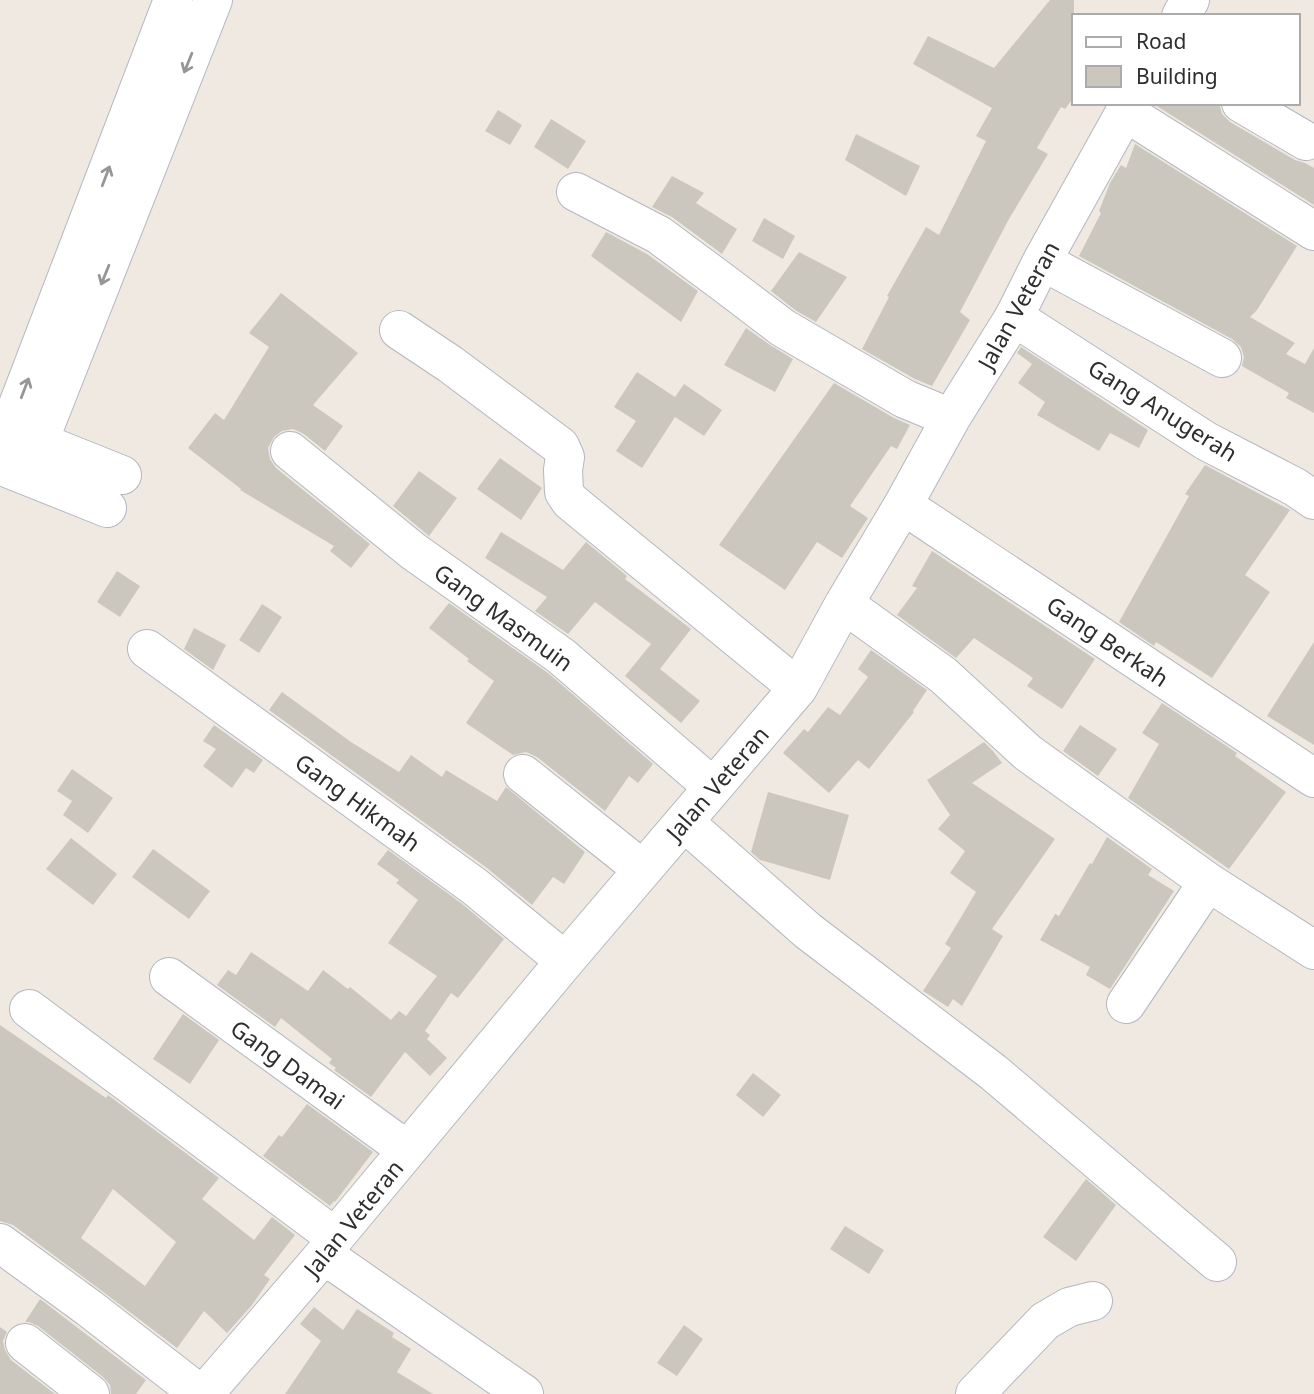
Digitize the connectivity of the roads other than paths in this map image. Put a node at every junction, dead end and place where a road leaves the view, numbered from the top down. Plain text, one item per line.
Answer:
1 (173, 0) edge
2 (213, 0) edge
3 (1244, 105) edge
4 (1128, 108) edge
5 (1306, 141) dead end
6 (576, 192) dead end
7 (1314, 231) edge
8 (1042, 261) junction
9 (1014, 317) junction
10 (399, 330) dead end
11 (1222, 358) dead end
12 (951, 418) junction
13 (12, 448) edge
14 (290, 451) dead end
15 (114, 492) dead end
16 (1314, 500) edge
17 (903, 505) junction
18 (844, 604) junction
19 (147, 649) dead end
20 (798, 688) junction
21 (523, 774) dead end
22 (1314, 778) edge
23 (713, 787) junction
24 (684, 822) junction
25 (642, 869) junction
26 (1208, 882) junction
27 (1314, 950) edge
28 (565, 961) junction
29 (169, 977) dead end
30 (1126, 1004) dead end
31 (29, 1009) dead end
32 (407, 1150) junction
33 (0, 1243) edge
34 (329, 1246) junction
35 (1217, 1262) dead end
36 (1093, 1301) dead end
37 (25, 1343) dead end
38 (90, 1394) edge
39 (202, 1394) edge
40 (524, 1394) edge
41 (975, 1394) edge

13 -> 1 street
2 -> 13 street
3 - 5 street
4 - 7 street
4 - 8 street, Jalan Veteran
6 - 12 street
8 - 9 street, Jalan Veteran
8 - 11 street
9 - 12 street, Jalan Veteran
9 - 16 street, Gang Anugerah
10 - 20 street
12 - 17 street, Jalan Veteran
13 - 15 street
14 - 23 street, Gang Masmuin
17 - 18 street, Jalan Veteran
17 - 22 street, Gang Berkah
18 - 20 street, Jalan Veteran
18 - 26 street
19 - 28 street, Gang Hikmah
20 - 23 street, Jalan Veteran
21 - 25 street
23 - 24 street, Jalan Veteran
24 - 25 street, Jalan Veteran
24 - 35 street
25 - 28 street, Jalan Veteran
26 - 27 street
26 - 30 street
28 - 32 street, Jalan Veteran
29 - 32 street, Gang Damai
31 - 34 street
32 - 34 street, Jalan Veteran
33 - 39 street
34 - 39 street, Jalan Veteran
34 - 40 street
36 - 41 street
37 - 38 street

